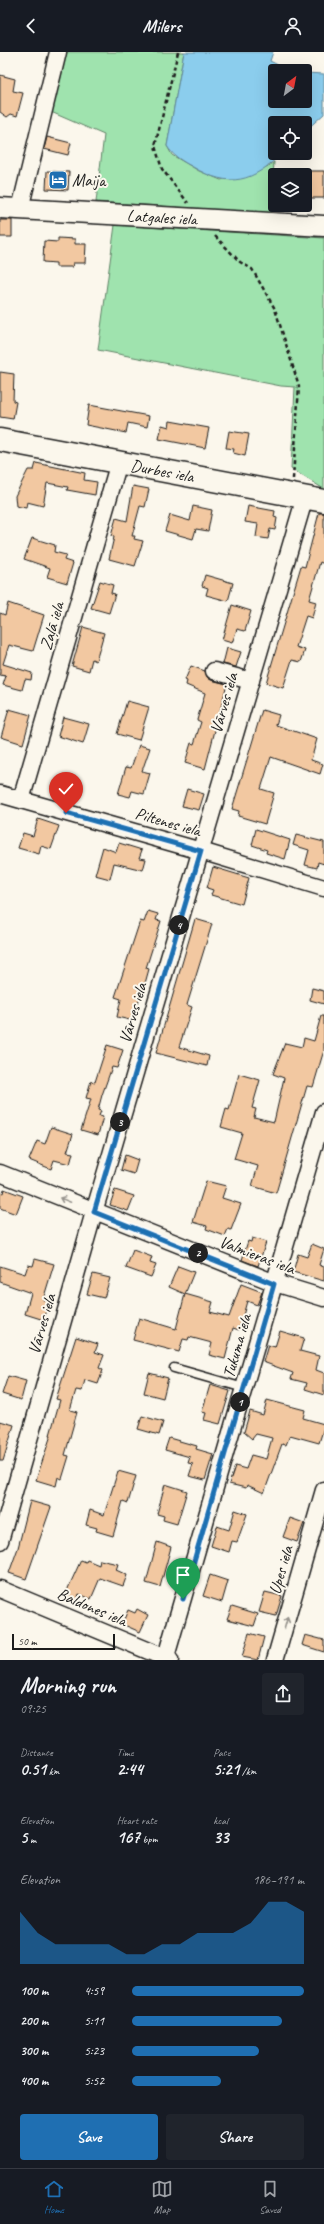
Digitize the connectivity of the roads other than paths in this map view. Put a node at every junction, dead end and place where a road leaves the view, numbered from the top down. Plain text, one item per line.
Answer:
1 (58, 52) edge
2 (0, 208) edge
3 (20, 209) junction
4 (324, 226) edge
5 (0, 440) edge
6 (119, 462) junction
7 (307, 497) edge
8 (214, 671) dead end
9 (251, 680) junction
10 (0, 794) edge
11 (21, 800) junction
12 (201, 851) junction
13 (324, 888) edge
14 (324, 1112) edge
15 (0, 1174) edge
16 (94, 1212) junction
17 (274, 1284) junction
18 (324, 1298) edge
19 (174, 1368) dead end
20 (244, 1388) junction
21 (324, 1490) edge
22 (0, 1541) edge
23 (0, 1589) edge
24 (167, 1659) edge
25 (275, 1660) edge

1 - 3 street
2 - 3 street, Latgales iela
3 - 4 street, Latgales iela
5 - 6 main road, Durbes iela
6 - 7 main road, Durbes iela
6 - 11 street, Zaļā iela
7 - 9 street, Vārves iela
8 - 9 street
9 - 12 street, Vārves iela
10 - 11 street, Piltenes iela
11 - 12 street, Piltenes iela
12 - 13 street, Piltenes iela
12 - 16 street, Vārves iela
14 - 17 street, Tukuma iela
16 -> 15 street, Valmieras iela
16 - 17 street, Valmieras iela
16 - 22 street, Vārves iela
17 - 18 street, Valmieras iela
17 - 20 street, Tukuma iela
19 - 20 lane
20 - 24 street, Tukuma iela
25 -> 21 street, Upes iela
23 - 24 street, Baldones iela

